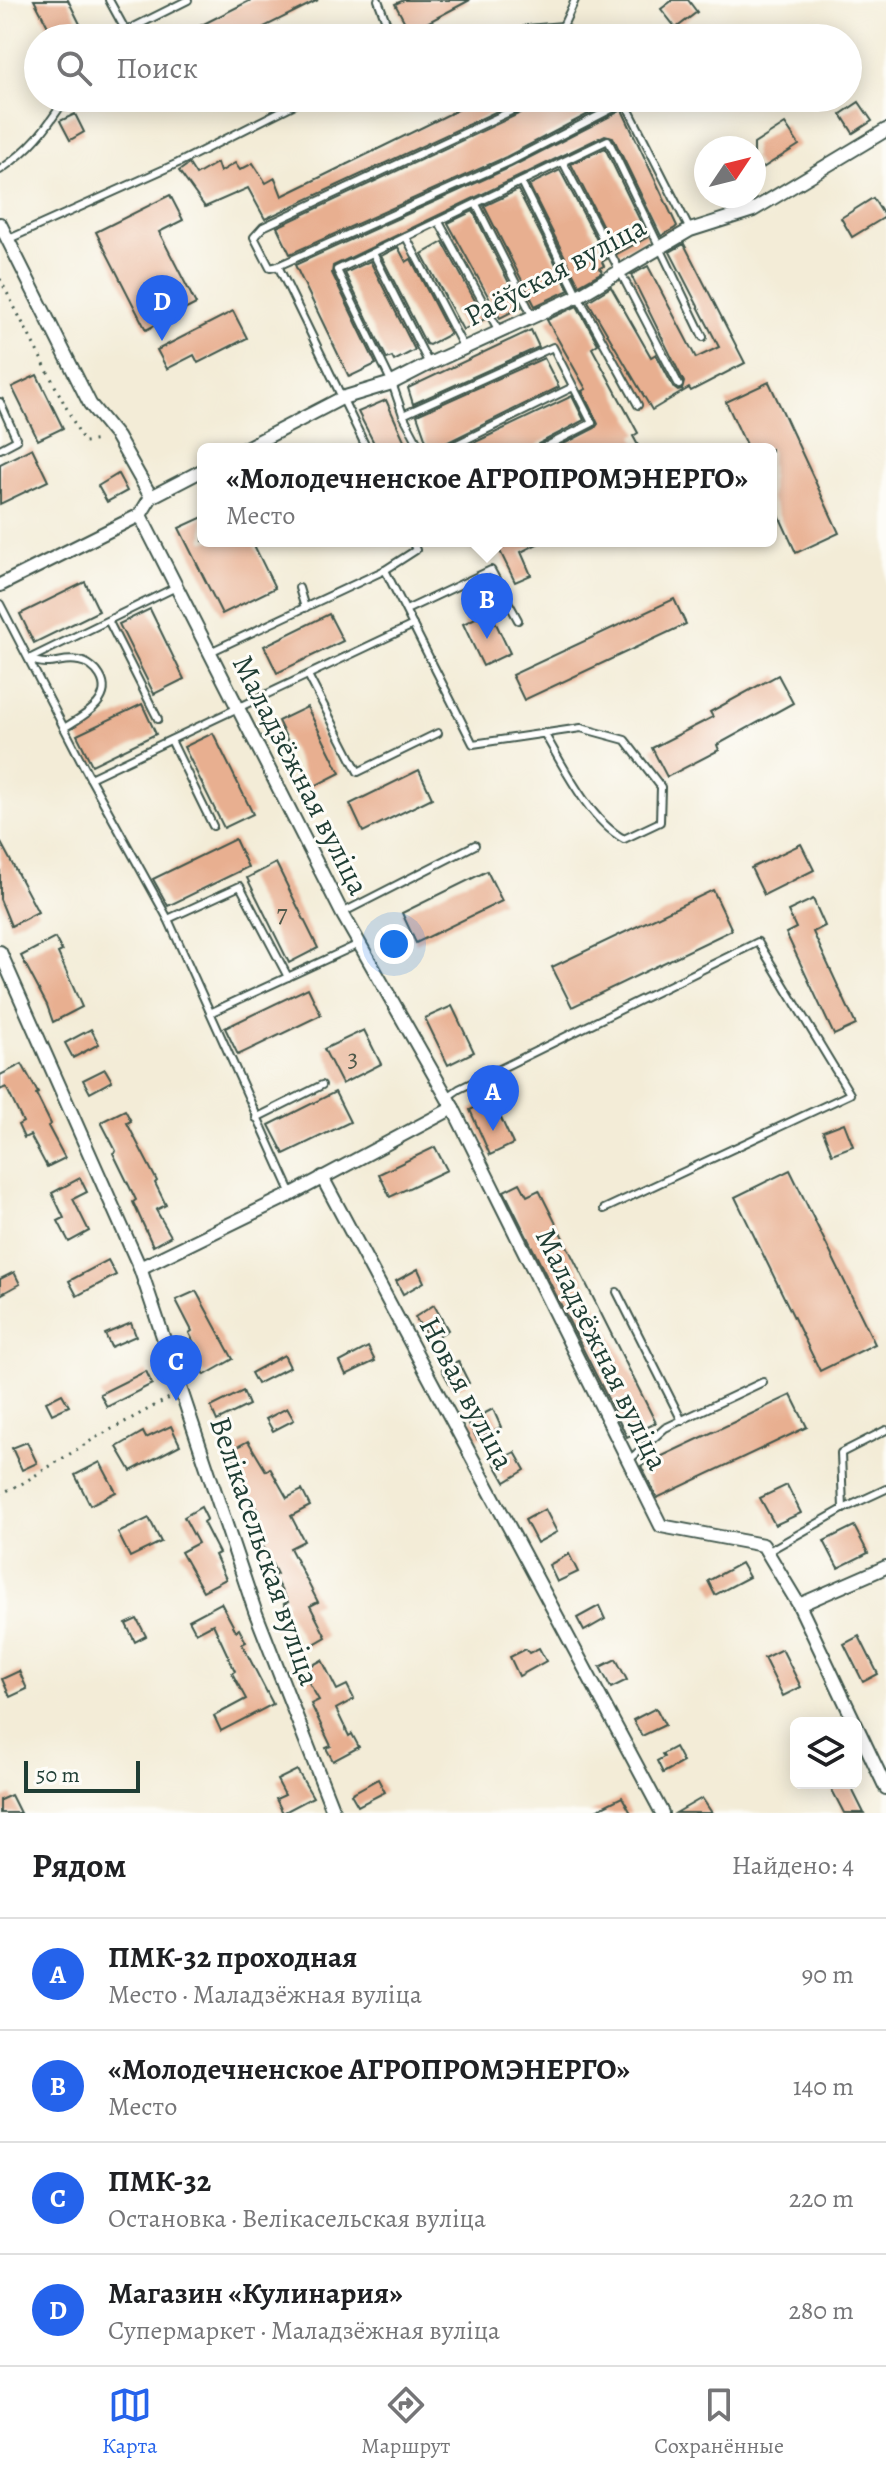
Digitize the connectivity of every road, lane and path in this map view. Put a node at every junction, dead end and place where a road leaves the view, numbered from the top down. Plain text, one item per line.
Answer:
1 (109, 0) edge
2 (188, 0) edge
3 (378, 0) edge
4 (575, 0) edge
5 (122, 24) edge
6 (140, 24) edge
7 (387, 24) edge
8 (564, 24) edge
9 (57, 112) edge
10 (279, 112) edge
11 (509, 112) edge
12 (604, 112) edge
13 (633, 112) edge
14 (886, 130) edge
15 (563, 162) junction
16 (0, 170) edge
17 (521, 182) junction
18 (476, 204) junction
19 (439, 222) junction
20 (0, 224) edge
21 (690, 230) junction
22 (406, 237) junction
23 (8, 239) junction
24 (658, 247) junction
25 (373, 253) junction
26 (279, 266) junction
27 (620, 272) junction
28 (0, 279) edge
29 (578, 296) junction
30 (533, 317) junction
31 (500, 333) junction
32 (703, 337) dead end
33 (465, 348) junction
34 (429, 364) junction
35 (392, 383) junction
36 (679, 385) dead end
37 (573, 387) junction
38 (342, 398) junction
39 (0, 402) edge
40 (638, 405) dead end
41 (403, 415) junction
42 (117, 437) junction
43 (256, 443) edge
44 (364, 443) edge
45 (418, 443) edge
46 (459, 443) edge
47 (553, 443) edge
48 (0, 449) edge
49 (197, 473) edge
50 (151, 497) junction
51 (140, 515) junction
52 (415, 547) edge
53 (385, 570) junction
54 (0, 585) edge
55 (176, 587) junction
56 (299, 588) dead end
57 (0, 604) edge
58 (305, 608) junction
59 (406, 610) junction
60 (518, 620) dead end
61 (109, 622) junction
62 (413, 625) junction
63 (210, 652) junction
64 (29, 659) junction
65 (308, 675) junction
66 (239, 708) junction
67 (158, 719) dead end
68 (64, 728) junction
69 (438, 733) dead end
70 (544, 733) junction
71 (171, 740) junction
72 (90, 778) junction
73 (213, 826) dead end
74 (475, 845) dead end
75 (342, 913) junction
76 (168, 919) junction
77 (359, 944) junction
78 (0, 952) edge
79 (288, 977) junction
80 (212, 1012) junction
81 (322, 1085) dead end
82 (450, 1103) junction
83 (256, 1118) junction
84 (322, 1177) junction
85 (292, 1194) junction
86 (604, 1209) dead end
87 (140, 1268) junction
88 (617, 1292) dead end
89 (763, 1382) dead end
90 (181, 1392) junction
91 (682, 1421) junction
92 (886, 1430) edge
93 (628, 1461) junction
94 (886, 1489) edge
95 (0, 1494) edge
96 (843, 1509) junction
97 (767, 1552) junction
98 (886, 1567) edge
99 (799, 1605) junction
100 (853, 1717) edge
101 (862, 1737) edge
102 (886, 1788) edge
103 (334, 1813) edge
104 (662, 1813) edge

1 - 5 lane
2 - 6 lane
3 - 7 lane
4 - 8 lane
9 - 16 lane
10 - 23 lane
11 - 26 lane
12 - 26 lane
13 - 21 lane
14 - 21 street, Раёўская вуліца
15 - 17 lane
15 - 24 lane
15 - 27 lane
17 - 18 lane
17 - 29 lane
18 - 19 lane
18 - 30 lane
19 - 22 lane
19 - 31 lane
20 - 23 street
21 - 24 street, Раёўская вуліца
22 - 25 lane
22 - 33 lane
23 - 42 street
24 - 27 street, Раёўская вуліца
24 - 32 lane
25 - 34 lane
25 - 35 lane
26 - 38 lane
27 - 29 street, Раёўская вуліца
27 - 36 lane
28 - 42 path
29 - 30 street, Раёўская вуліца
29 - 40 lane
30 - 31 street, Раёўская вуліца
31 - 33 street, Раёўская вуліца
33 - 34 street, Раёўская вуліца
34 - 35 street, Раёўская вуліца
35 - 38 street, Раёўская вуліца
35 - 41 lane
37 - 41 lane
37 - 46 lane
37 - 47 lane
38 - 43 street, Раёўская вуліца
38 - 44 lane
39 - 48 lane
41 - 45 lane
42 - 50 street
49 - 50 street
50 - 51 street
51 - 54 street
51 - 55 street, Маладзёжная вуліца
52 - 53 lane
53 - 58 lane
53 - 59 lane
55 - 61 lane
55 - 63 street, Маладзёжная вуліца
56 - 58 lane
57 - 64 lane
58 - 63 lane
59 - 60 lane
59 - 62 lane
61 - 64 lane
61 - 67 lane
62 - 65 lane
62 - 70 lane
63 - 66 street, Маладзёжная вуліца
64 - 68 lane
64 - 68 lane
65 - 66 lane
65 - 69 lane
66 - 71 lane
66 - 75 street, Маладзёжная вуліца
68 - 72 lane
70 - 70 lane
71 - 72 lane
71 - 73 lane
72 - 76 lane
74 - 75 lane
75 - 77 street, Маладзёжная вуліца
76 - 79 lane
76 - 80 lane
77 - 79 lane
77 - 82 street, Маладзёжная вуліца
78 - 87 street, Велікасельская вуліца
79 - 80 lane
80 - 83 lane
81 - 83 lane
82 - 84 street
82 - 86 lane
82 - 93 street, Маладзёжная вуліца
83 - 85 lane
84 - 85 street
84 - 104 street, Новая вуліца
85 - 87 street
87 - 90 street, Велікасельская вуліца
88 - 91 lane
89 - 91 lane
90 - 95 path
90 - 103 street, Велікасельская вуліца
91 - 93 lane
92 - 96 lane
93 - 97 street, Маладзёжная вуліца
94 - 96 lane
96 - 97 lane
97 - 99 street
98 - 99 street
99 - 100 street
101 - 102 street

